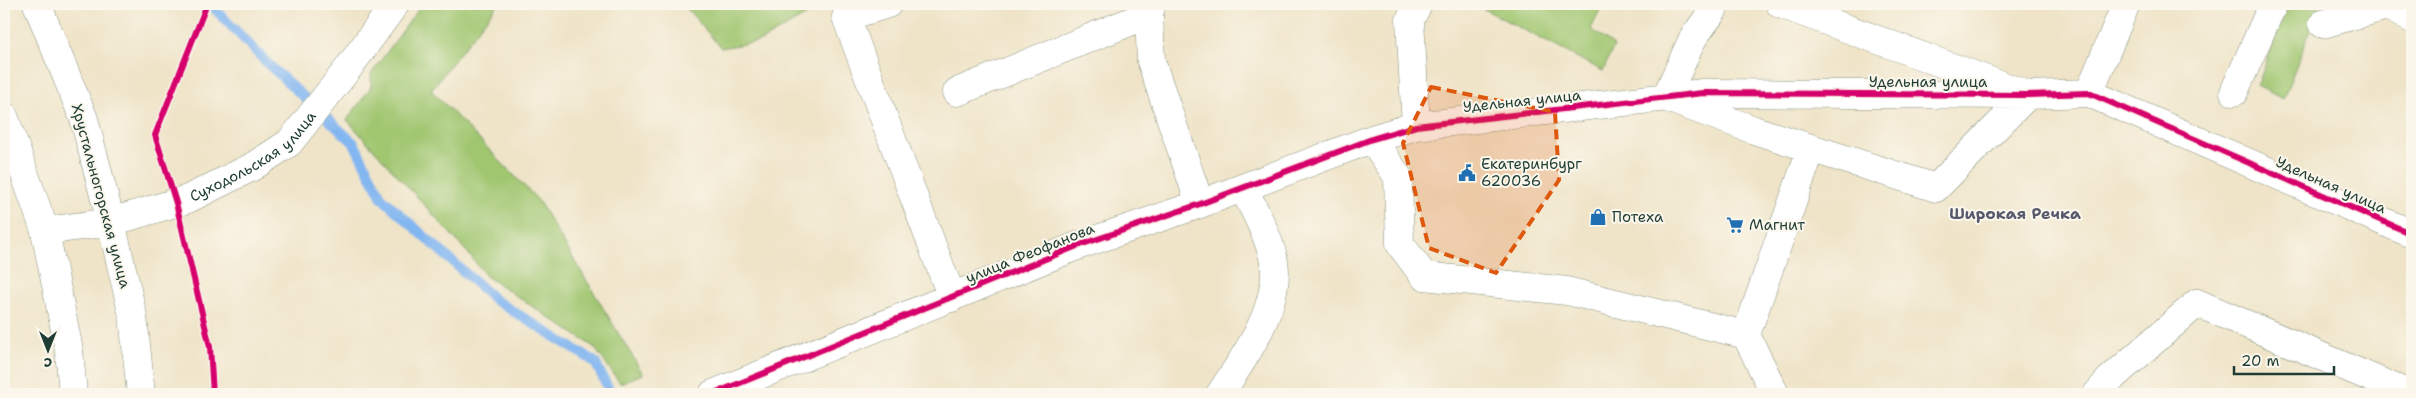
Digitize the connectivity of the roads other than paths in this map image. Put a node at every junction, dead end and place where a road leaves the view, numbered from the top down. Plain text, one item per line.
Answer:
1 (37, 4) edge
2 (395, 4) edge
3 (888, 4) edge
4 (1418, 4) edge
5 (1714, 4) edge
6 (1780, 4) edge
7 (2126, 4) edge
8 (2273, 4) edge
9 (1150, 9) edge
10 (2412, 19) edge
11 (2323, 24) dead end
12 (957, 92) dead end
13 (2234, 92) dead end
14 (2089, 93) junction
15 (2028, 95) junction
16 (1666, 97) junction
17 (4, 116) edge
18 (1416, 126) junction
19 (1372, 139) junction
20 (1811, 149) junction
21 (1243, 188) junction
22 (1200, 204) junction
23 (111, 222) junction
24 (45, 231) junction
25 (2412, 234) edge
26 (952, 298) junction
27 (1746, 334) junction
28 (742, 389) edge
29 (73, 394) edge
30 (141, 394) edge
31 (713, 394) edge
32 (1220, 394) edge
33 (1775, 394) edge
34 (2097, 394) edge
35 (2409, 394) edge

1 - 23 street, Хрустальногорская улица
2 - 23 street, Суходольская улица
3 - 26 street
4 - 18 street
5 - 16 street
6 - 15 street
7 - 14 street
8 - 13 street
9 - 12 street
9 - 22 street
10 - 11 street
14 - 15 street, Удельная улица
14 - 25 street, Удельная улица
15 - 16 street, Удельная улица
15 - 20 street
16 - 18 street, Удельная улица
16 - 20 street
17 - 24 street
18 - 19 street, улица Феофанова
19 - 21 street, улица Феофанова
19 - 27 street
20 - 27 street
21 - 22 street, улица Феофанова
21 - 32 street
22 - 26 street, улица Феофанова
23 - 24 street, Суходольская улица
23 - 30 street, Хрустальногорская улица
24 - 29 street
26 - 28 street, улица Феофанова
27 - 33 street
28 - 31 street, улица Феофанова
34 - 35 street

